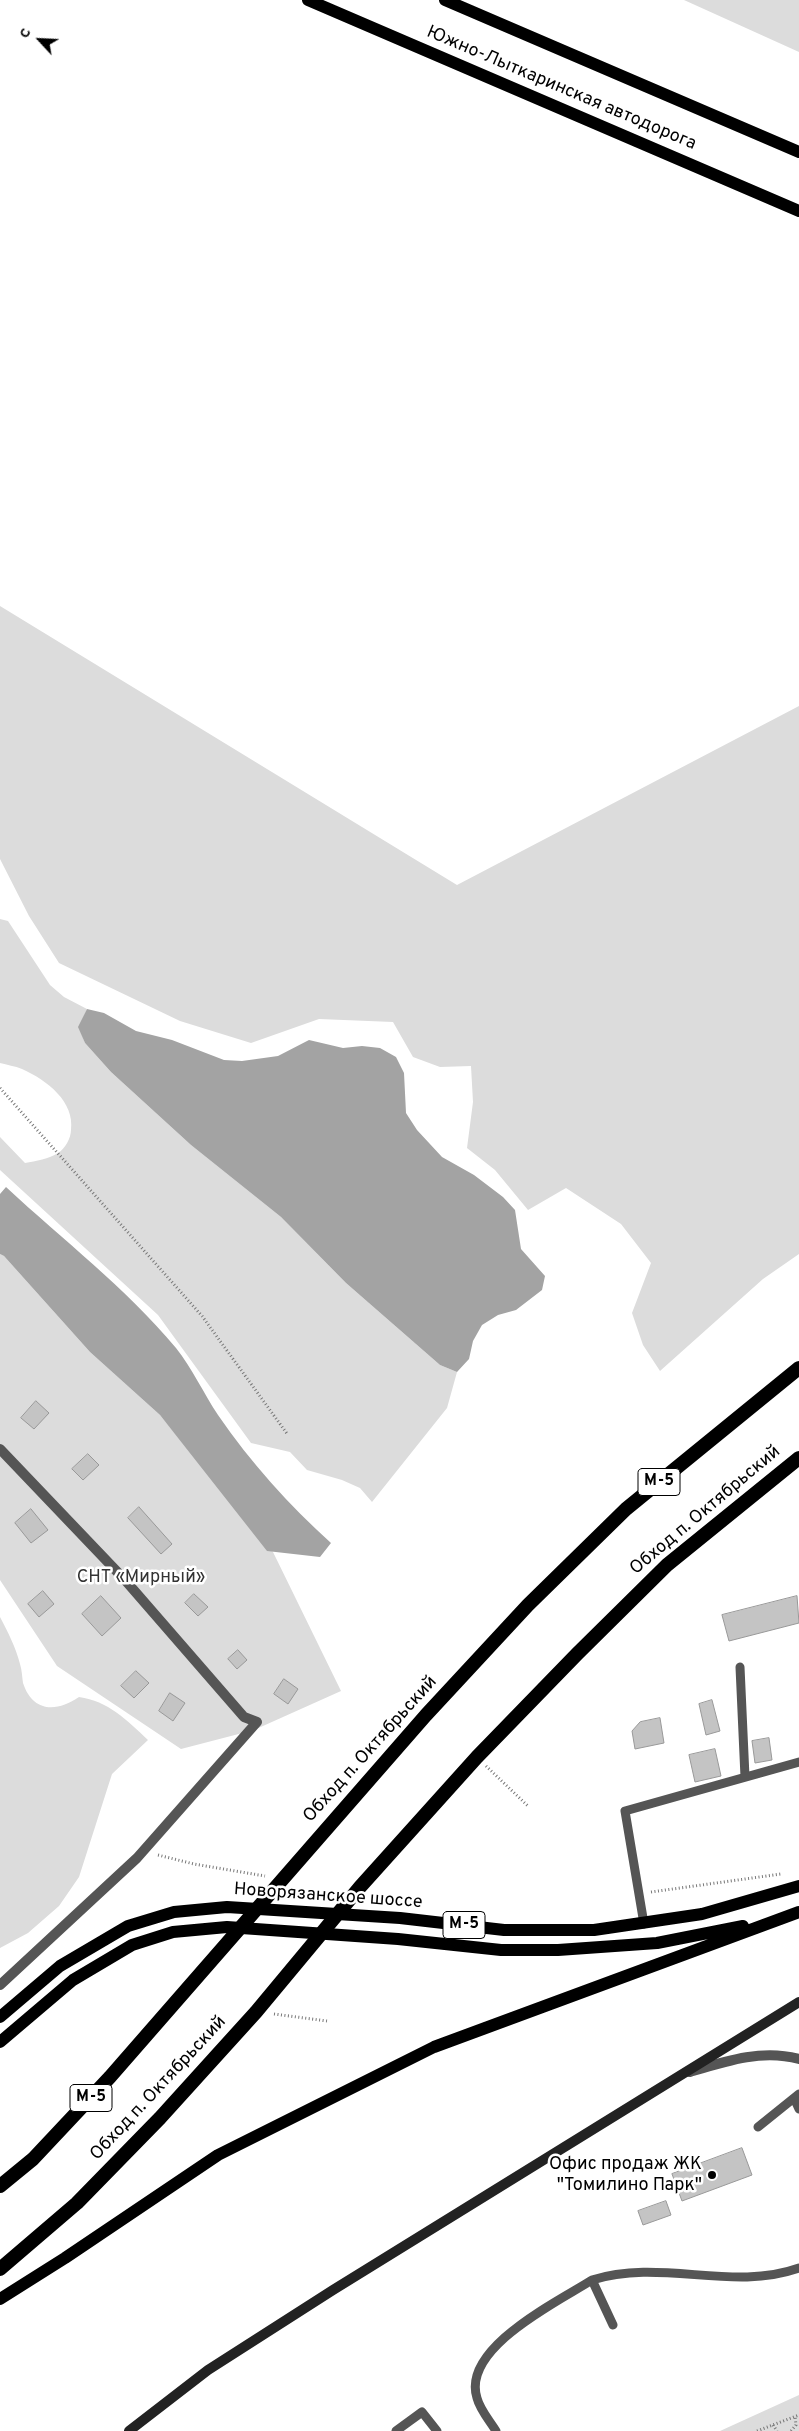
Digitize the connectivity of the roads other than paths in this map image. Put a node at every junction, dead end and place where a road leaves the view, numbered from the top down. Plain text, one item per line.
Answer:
1 (308, 0) edge
2 (445, 0) edge
3 (799, 152) edge
4 (799, 211) edge
5 (799, 1368) edge
6 (0, 1449) edge
7 (799, 1458) edge
8 (740, 1667) dead end
9 (799, 1762) edge
10 (745, 1777) junction
11 (799, 1886) edge
12 (797, 1912) edge
13 (644, 1924) junction
14 (0, 1985) edge
15 (799, 2002) edge
16 (0, 2017) edge
17 (0, 2042) edge
18 (799, 2059) edge
19 (684, 2073) junction
20 (797, 2096) edge
21 (799, 2109) edge
22 (758, 2127) dead end
23 (0, 2186) edge
24 (799, 2268) edge
25 (0, 2269) edge
26 (592, 2280) junction
27 (0, 2299) edge
28 (613, 2325) dead end
29 (129, 2431) edge
30 (396, 2431) edge
31 (437, 2431) edge
32 (496, 2431) edge

1 - 4 main road, Южно-Лыткаринская автодорога
2 - 3 main road, Южно-Лыткаринская автодорога
5 - 23 highway, Обход п. Октябрьский / М-5
6 - 14 street
7 - 25 highway, Обход п. Октябрьский
8 - 10 lane
9 - 10 lane
10 - 13 lane
11 - 13 main road, Новорязанское шоссе / М-5
12 - 17 main road
12 - 27 main road
13 - 16 main road, Новорязанское шоссе / М-5
15 - 19 main road
18 - 19 street
19 - 29 main road
20 - 21 lane
20 - 22 lane
24 - 26 lane
26 - 28 lane
26 - 32 lane
30 - 31 lane

